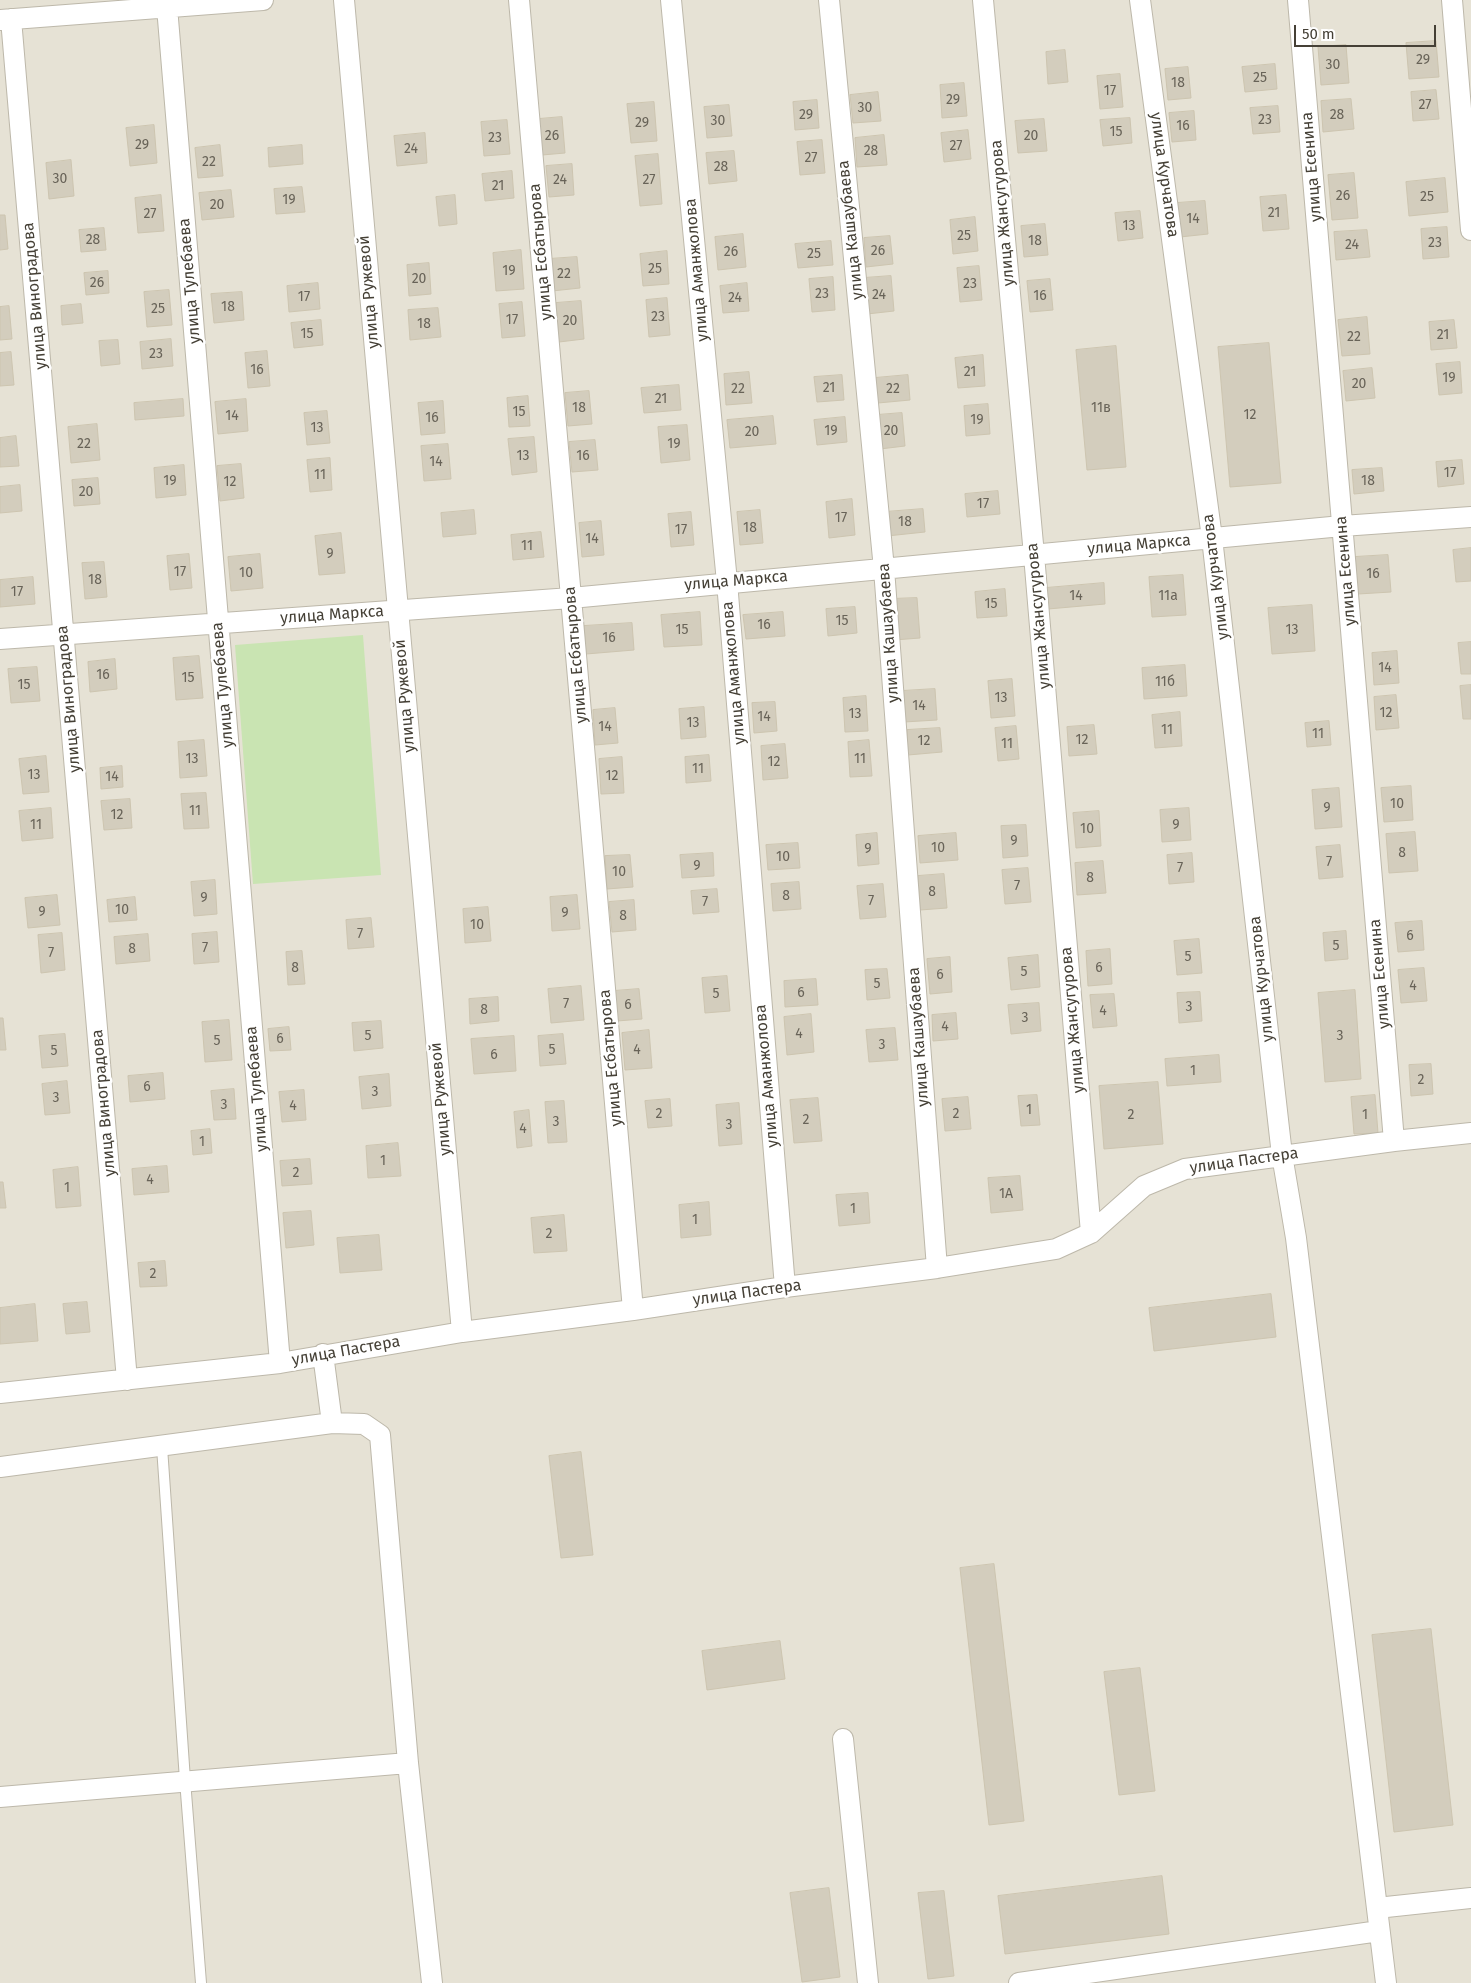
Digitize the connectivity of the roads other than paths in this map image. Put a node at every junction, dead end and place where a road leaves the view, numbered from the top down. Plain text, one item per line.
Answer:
1 (263, 0) edge
2 (344, 0) edge
3 (519, 0) edge
4 (671, 0) edge
5 (828, 0) edge
6 (983, 0) edge
7 (1140, 0) edge
8 (1298, 0) edge
9 (1452, 0) edge
10 (167, 7) junction
11 (5, 19) edge
12 (1471, 230) edge
13 (1471, 517) edge
14 (1342, 526) junction
15 (1212, 538) junction
16 (1034, 555) junction
17 (884, 568) junction
18 (727, 582) junction
19 (571, 598) junction
20 (397, 611) junction
21 (218, 623) junction
22 (64, 634) junction
23 (0, 639) edge
24 (1471, 1133) edge
25 (1394, 1141) junction
26 (1282, 1155) junction
27 (1091, 1233) junction
28 (937, 1268) junction
29 (785, 1287) junction
30 (633, 1310) junction
31 (462, 1332) junction
32 (323, 1354) junction
33 (280, 1363) junction
34 (127, 1380) junction
35 (0, 1393) edge
36 (332, 1424) junction
37 (162, 1447) junction
38 (0, 1467) edge
39 (843, 1739) dead end
40 (408, 1763) junction
41 (185, 1780) junction
42 (0, 1797) edge
43 (1471, 1898) edge
44 (1377, 1908) junction
45 (1380, 1931) junction
46 (201, 1983) edge
47 (432, 1983) edge
48 (868, 1983) edge
49 (1019, 1983) edge
50 (1386, 1983) edge

1 - 10 street
2 - 20 street, улица Ружевой
3 - 19 street, улица Есбатырова
4 - 18 street, улица Аманжолова
5 - 17 street, улица Кашаубаева
6 - 16 street, улица Жансугурова
7 - 15 street, улица Курчатова
8 - 14 street, улица Есенина
9 - 12 street
10 - 11 street
10 - 21 street, улица Тулебаева
11 - 22 street, улица Виноградова
13 - 14 street, улица Маркса
14 - 15 street, улица Маркса
14 - 25 street, улица Есенина
15 - 16 street, улица Маркса
15 - 26 street, улица Курчатова
16 - 17 street, улица Маркса
16 - 27 street, улица Жансугурова
17 - 18 street, улица Маркса
17 - 28 street, улица Кашаубаева
18 - 19 street, улица Маркса
18 - 29 street, улица Аманжолова
19 - 20 street, улица Маркса
19 - 30 street, улица Есбатырова
20 - 21 street, улица Маркса
20 - 31 street, улица Ружевой
21 - 22 street, улица Маркса
21 - 33 street, улица Тулебаева
22 - 23 street, улица Маркса
22 - 34 street, улица Виноградова
24 - 25 street, улица Пастера
25 - 26 street, улица Пастера
26 - 27 street, улица Пастера
26 - 44 street, улица Курчатова
27 - 28 street, улица Пастера
28 - 29 street, улица Пастера
29 - 30 street, улица Пастера
30 - 31 street, улица Пастера
31 - 32 street, улица Пастера
32 - 33 street, улица Пастера
32 - 36 street
33 - 34 street, улица Пастера
34 - 35 street, улица Пастера
36 - 37 street
36 - 40 street
37 - 38 street
37 - 41 lane
39 - 48 street
40 - 41 street
40 - 47 street
41 - 42 street
41 - 46 lane
43 - 44 street
44 - 45 street, улица Курчатова
45 - 49 street
45 - 50 street, улица Курчатова

